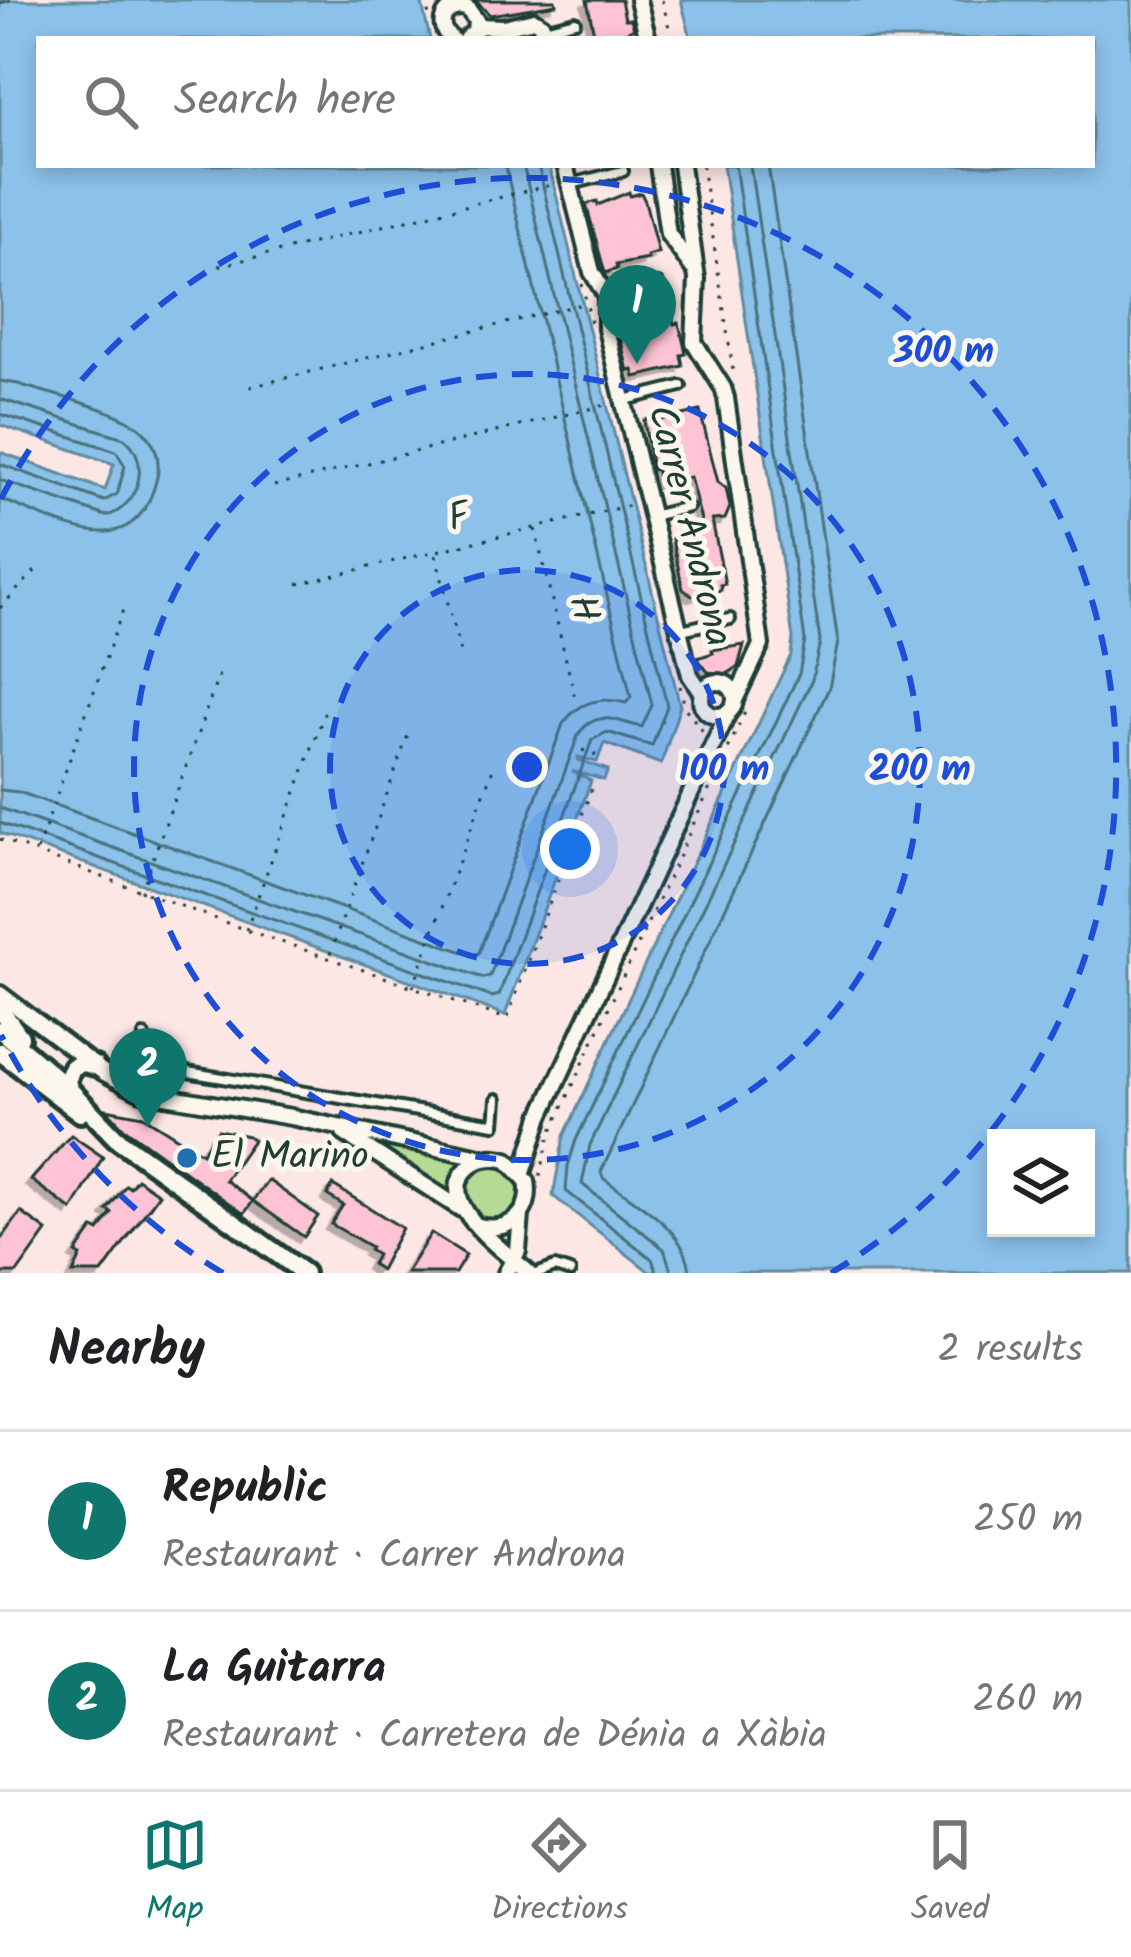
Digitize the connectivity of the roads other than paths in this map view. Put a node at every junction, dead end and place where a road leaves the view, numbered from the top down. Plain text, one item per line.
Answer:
1 (638, 0) edge
2 (444, 6) edge
3 (575, 21) dead end
4 (477, 26) junction
5 (545, 34) edge
6 (450, 36) edge
7 (469, 36) edge
8 (647, 36) edge
9 (565, 168) edge
10 (658, 168) edge
11 (681, 168) edge
12 (622, 171) dead end
13 (562, 184) junction
14 (697, 279) junction
15 (658, 284) dead end
16 (606, 296) junction
17 (681, 386) dead end
18 (616, 402) junction
19 (688, 507) dead end
20 (652, 516) junction
21 (730, 619) dead end
22 (680, 630) junction
23 (761, 645) junction
24 (724, 683) junction
25 (702, 692) junction
26 (738, 704) junction
27 (709, 714) junction
28 (707, 758) junction
29 (0, 994) edge
30 (0, 1008) edge
31 (20, 1012) junction
32 (0, 1030) edge
33 (144, 1036) dead end
34 (0, 1052) edge
35 (95, 1066) junction
36 (70, 1090) junction
37 (496, 1099) dead end
38 (99, 1124) junction
39 (334, 1127) junction
40 (529, 1145) junction
41 (485, 1158) junction
42 (507, 1160) junction
43 (523, 1173) junction
44 (461, 1208) junction
45 (521, 1215) junction
46 (479, 1226) junction
47 (510, 1267) edge
48 (291, 1269) edge
49 (529, 1273) edge
50 (539, 1273) edge
51 (570, 1273) edge

1 - 8 street
2 - 4 street
2 - 6 street
3 - 5 lane
4 - 5 street
4 - 7 street
9 - 13 street, Carrer Androna
10 - 14 street
11 - 14 street
12 - 13 lane
13 - 16 street, Carrer Androna
14 - 23 street
15 - 16 lane
16 - 18 street, Carrer Androna
17 - 18 lane
18 - 20 street, Carrer Androna
19 - 20 lane
20 - 22 street, Carrer Androna
21 - 22 lane
22 - 25 street, Carrer Androna
23 - 24 street
23 - 26 street
24 - 25 street
24 - 26 street
25 - 27 street
26 - 27 street
26 - 28 street
27 - 28 street
28 - 40 street
29 - 31 street
30 - 31 street
30 - 36 street
31 - 35 street
32 - 36 street
33 - 37 lane
34 - 38 street
35 - 36 street
35 - 39 street
36 - 38 street
38 - 48 street
39 - 41 street
39 - 44 street
40 - 42 street
40 - 43 street
41 - 42 street
41 - 44 street
42 - 43 street
43 - 45 street
44 - 46 street
45 - 46 street
45 - 47 street
46 - 47 street
47 - 49 street
50 - 51 lane

